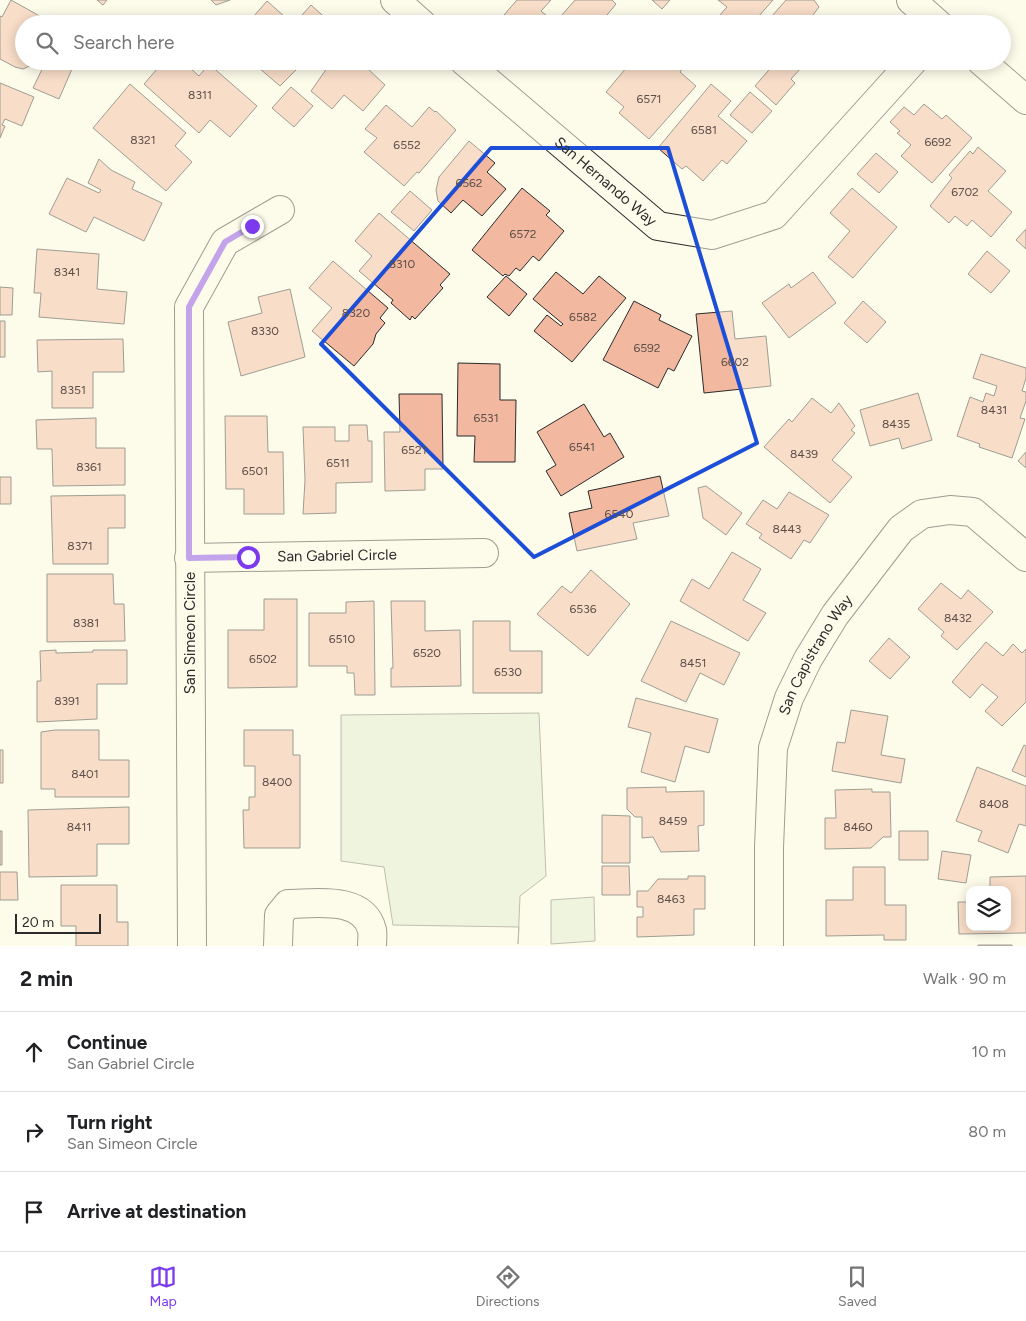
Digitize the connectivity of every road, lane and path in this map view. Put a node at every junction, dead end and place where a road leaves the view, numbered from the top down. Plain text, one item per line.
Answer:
1 (395, 0) edge
2 (911, 0) edge
3 (412, 15) edge
4 (928, 15) edge
5 (475, 70) edge
6 (905, 70) edge
7 (991, 70) edge
8 (1026, 100) edge
9 (280, 210) dead end
10 (484, 554) dead end
11 (1026, 557) edge
12 (189, 558) junction
13 (192, 946) edge
14 (278, 946) edge
15 (372, 946) edge
16 (769, 946) edge

1 - 3 street
2 - 4 street
5 - 6 street, San Hernando Way
7 - 8 street
9 - 12 street, San Simeon Circle
10 - 12 street, San Gabriel Circle
11 - 16 street, San Capistrano Way
12 - 13 street, San Simeon Circle
14 - 15 street

